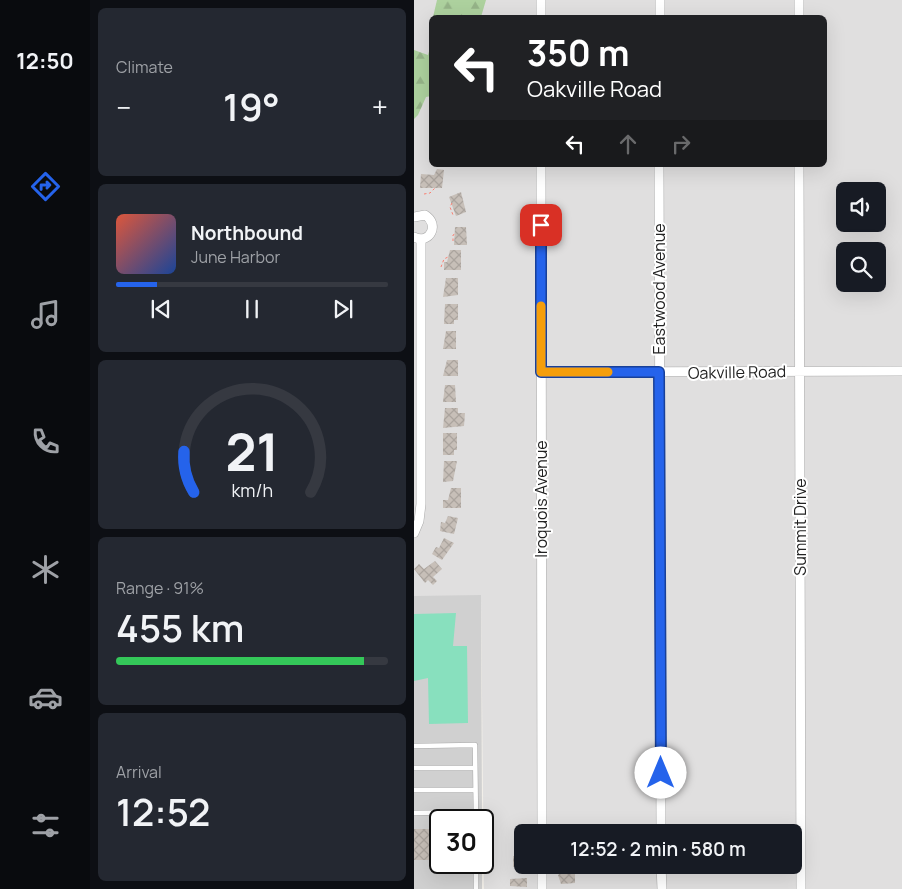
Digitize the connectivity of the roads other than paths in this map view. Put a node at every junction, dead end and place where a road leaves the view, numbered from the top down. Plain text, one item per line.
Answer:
1 (541, 0) edge
2 (660, 0) edge
3 (799, 0) edge
4 (541, 15) edge
5 (660, 15) edge
6 (799, 15) edge
7 (541, 167) edge
8 (659, 167) edge
9 (799, 167) edge
10 (414, 217) edge
11 (418, 238) edge
12 (800, 371) junction
13 (902, 371) edge
14 (541, 372) junction
15 (659, 372) junction
16 (414, 533) edge
17 (414, 746) edge
18 (414, 768) edge
19 (475, 768) junction
20 (414, 790) edge
21 (475, 790) junction
22 (476, 809) edge
23 (414, 813) edge
24 (429, 813) edge
25 (542, 824) edge
26 (661, 824) edge
27 (476, 874) edge
28 (542, 874) edge
29 (662, 874) edge
30 (476, 889) edge
31 (542, 889) edge
32 (662, 889) edge
33 (801, 889) edge

1 - 4 street
2 - 5 street
3 - 6 street
7 - 14 street, Iroquois Avenue
8 - 15 street, Eastwood Avenue
9 - 12 street, Summit Drive
10 - 11 street
11 - 16 street
12 - 13 street, Oakville Road
12 - 15 street, Oakville Road
12 - 33 street, Summit Drive
14 - 15 street, Oakville Road
14 - 25 street, Iroquois Avenue
15 - 26 street, Eastwood Avenue
17 - 19 lane
18 - 19 lane
19 - 21 lane
20 - 21 lane
21 - 22 lane
23 - 24 lane
27 - 30 lane
28 - 31 street
29 - 32 street

